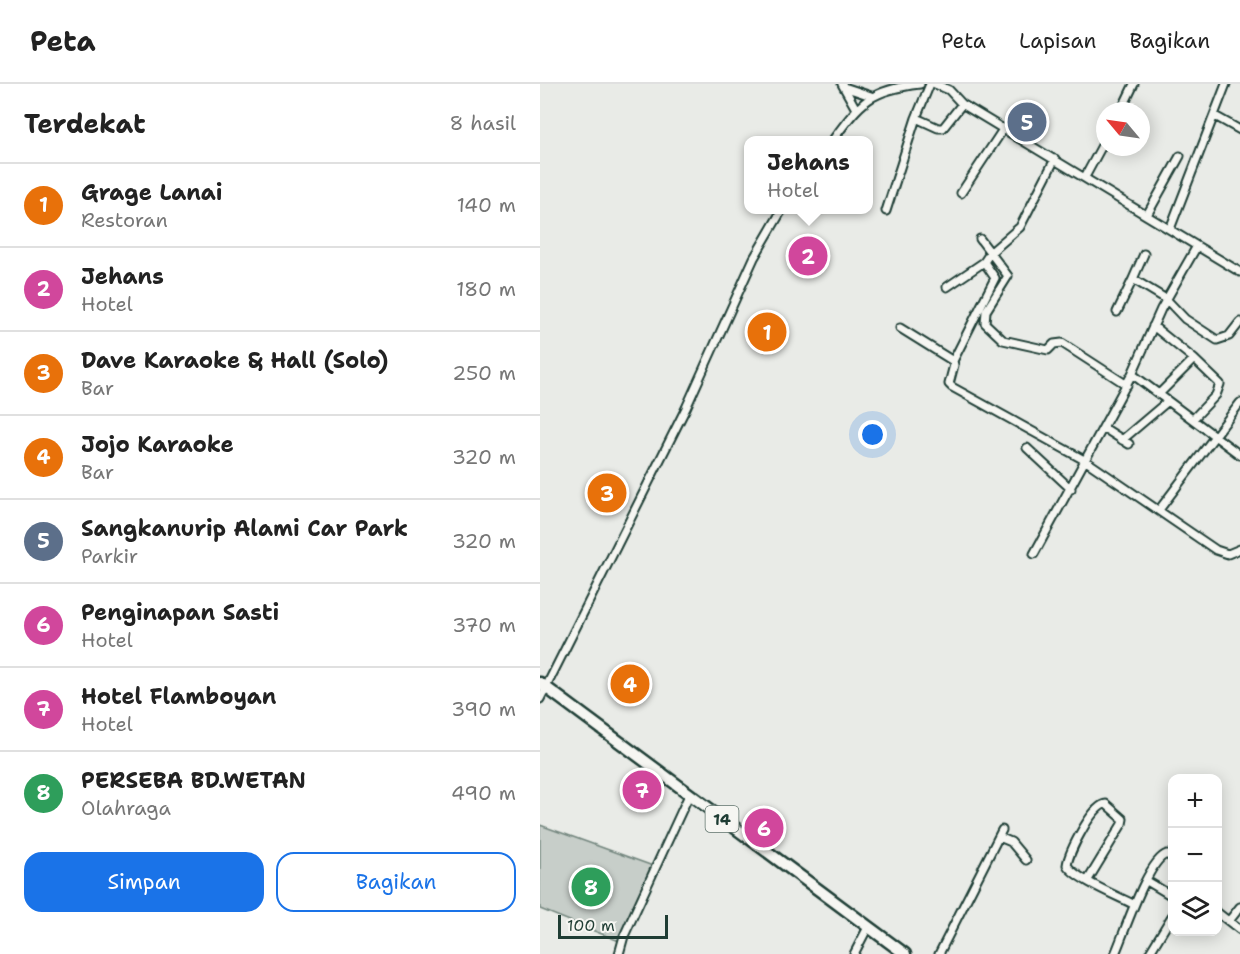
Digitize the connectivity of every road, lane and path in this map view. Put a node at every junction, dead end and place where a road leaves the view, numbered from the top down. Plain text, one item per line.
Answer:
1 (920, 84) edge
2 (930, 84) edge
3 (935, 84) edge
4 (1134, 84) edge
5 (1226, 84) edge
6 (845, 86) edge
7 (871, 96) junction
8 (1125, 102) edge
9 (962, 104) junction
10 (856, 109) junction
11 (1215, 116) junction
12 (916, 118) junction
13 (1004, 128) junction
14 (1240, 129) edge
15 (836, 136) edge
16 (1096, 156) edge
17 (1180, 156) dead end
18 (1055, 159) junction
19 (1085, 177) junction
20 (961, 193) dead end
21 (886, 211) dead end
22 (780, 214) edge
23 (1148, 214) junction
24 (1170, 229) junction
25 (980, 239) dead end
26 (1197, 246) junction
27 (990, 253) junction
28 (1144, 254) dead end
29 (984, 262) junction
30 (1240, 272) edge
31 (1133, 279) junction
32 (947, 287) dead end
33 (1166, 299) junction
34 (1117, 312) dead end
35 (1240, 322) edge
36 (1153, 326) junction
37 (900, 328) dead end
38 (1194, 359) junction
39 (952, 361) junction
40 (1132, 374) junction
41 (1126, 385) junction
42 (1159, 394) junction
43 (1168, 401) junction
44 (1240, 403) edge
45 (1193, 419) junction
46 (1104, 428) junction
47 (1215, 436) junction
48 (1122, 440) junction
49 (1129, 444) dead end
50 (1027, 448) dead end
51 (1240, 455) edge
52 (1086, 462) junction
53 (1071, 489) junction
54 (1159, 510) junction
55 (1240, 549) edge
56 (1034, 554) dead end
57 (543, 686) edge
58 (540, 699) edge
59 (689, 795) junction
60 (1168, 855) edge
61 (1026, 860) dead end
62 (1088, 880) junction
63 (1147, 880) junction
64 (1168, 893) edge
65 (1133, 904) junction
66 (1240, 907) edge
67 (1222, 916) edge
68 (1229, 921) junction
69 (1168, 924) edge
70 (868, 927) junction
71 (1240, 930) edge
72 (619, 954) edge
73 (854, 954) edge
74 (905, 954) edge
75 (939, 954) edge
76 (1115, 954) edge
77 (1149, 954) edge

1 - 7 street
2 - 12 street
3 - 9 street
4 - 8 street
5 - 11 street
6 - 7 street
6 - 10 street
7 - 10 street
9 - 12 street
9 - 13 street
10 - 15 street
11 - 14 street
11 - 24 street
12 - 21 street
13 - 18 street
13 - 20 street
16 - 19 street
17 - 23 street
18 - 19 street
18 - 27 street
19 - 23 street
22 - 57 street
23 - 24 street
24 - 26 street
25 - 27 street
26 - 30 street
26 - 33 street
27 - 29 street
27 - 41 street
28 - 31 street
29 - 32 street
29 - 39 street
31 - 33 street
31 - 34 street
33 - 35 street
33 - 36 street
36 - 38 street
36 - 40 street
37 - 39 street
38 - 42 street
38 - 45 street
39 - 52 street
40 - 41 street
40 - 42 street
41 - 46 street
42 - 43 street
43 - 45 street
43 - 48 street
44 - 47 street
45 - 47 street
46 - 48 street
46 - 52 street
47 - 51 street
47 - 54 street
48 - 49 street
50 - 53 street
52 - 53 street
52 - 54 street
53 - 56 street
54 - 55 street
57 - 58 street
57 - 59 highway, 14
59 - 70 highway, 14
59 - 72 street
60 - 63 street
61 - 75 street
62 - 62 street
62 - 65 street
63 - 64 street
63 - 65 street
65 - 76 street
66 - 68 street
67 - 68 street
68 - 71 street
69 - 77 street
70 - 73 street
70 - 74 highway, 14

